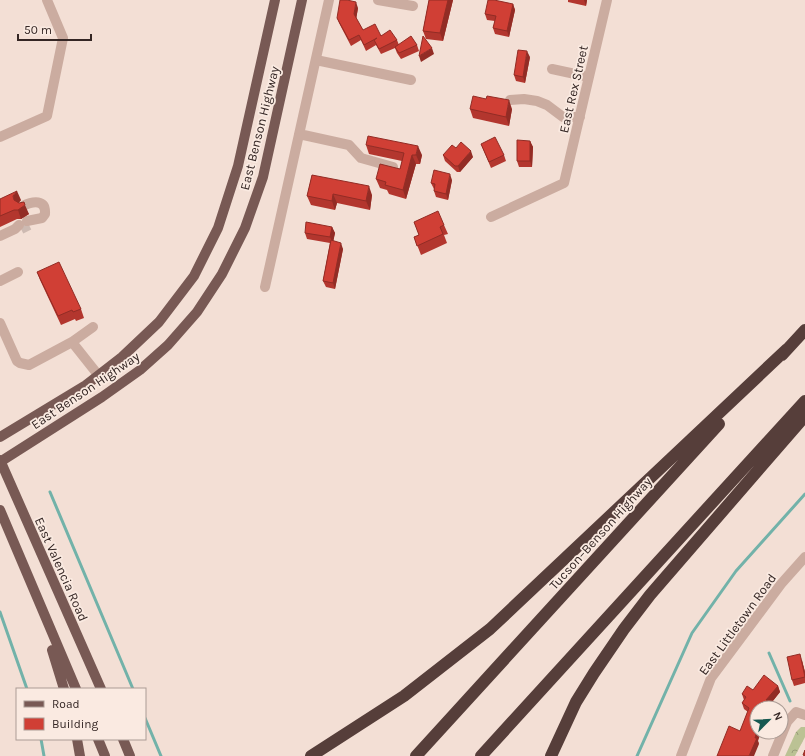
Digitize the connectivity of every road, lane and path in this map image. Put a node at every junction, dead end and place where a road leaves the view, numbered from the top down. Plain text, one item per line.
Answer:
1 (47, 0) edge
2 (275, 0) edge
3 (302, 0) edge
4 (329, 0) edge
5 (378, 0) edge
6 (607, 0) edge
7 (413, 6) dead end
8 (316, 60) junction
9 (552, 69) dead end
10 (589, 77) junction
11 (411, 80) dead end
12 (510, 100) edge
13 (580, 117) junction
14 (299, 134) junction
15 (0, 137) edge
16 (393, 167) edge
17 (23, 206) edge
18 (491, 217) dead end
19 (0, 236) edge
20 (18, 272) dead end
21 (0, 281) edge
22 (265, 287) dead end
23 (0, 323) edge
24 (93, 327) dead end
25 (805, 330) edge
26 (72, 342) junction
27 (787, 349) junction
28 (99, 376) junction
29 (805, 401) edge
30 (805, 416) edge
31 (0, 437) edge
32 (0, 461) edge
33 (0, 510) edge
34 (805, 557) edge
35 (39, 606) junction
36 (64, 688) edge
37 (76, 688) edge
38 (101, 688) edge
39 (801, 713) edge
40 (77, 740) edge
41 (98, 740) edge
42 (123, 740) edge
43 (80, 756) edge
44 (105, 756) edge
45 (130, 756) edge
46 (311, 756) edge
47 (416, 756) edge
48 (481, 756) edge
49 (551, 756) edge
50 (681, 756) edge
51 (773, 756) edge

1 - 15 street
2 - 28 main road, East Benson Highway
3 - 32 main road, East Benson Highway
4 - 8 street
5 - 7 street
6 - 10 street, East Rex Street
8 - 11 street
8 - 14 street
9 - 10 street
10 - 13 street, East Rex Street
12 - 13 street
13 - 18 street, East Rex Street
14 - 16 street
14 - 22 street
17 - 19 street
20 - 21 street
23 - 26 street
24 - 26 street
25 - 27 highway, Tucson–Benson Highway
26 - 28 street
27 - 46 highway
27 - 47 highway, Tucson–Benson Highway
28 - 31 main road, East Benson Highway
29 - 48 highway
30 - 49 highway
32 - 38 main road, East Valencia Road
33 - 35 main road
34 - 50 street, East Littletown Road
35 - 36 main road
35 - 37 main road
39 - 51 street
40 - 43 main road
41 - 44 main road
42 - 45 main road

